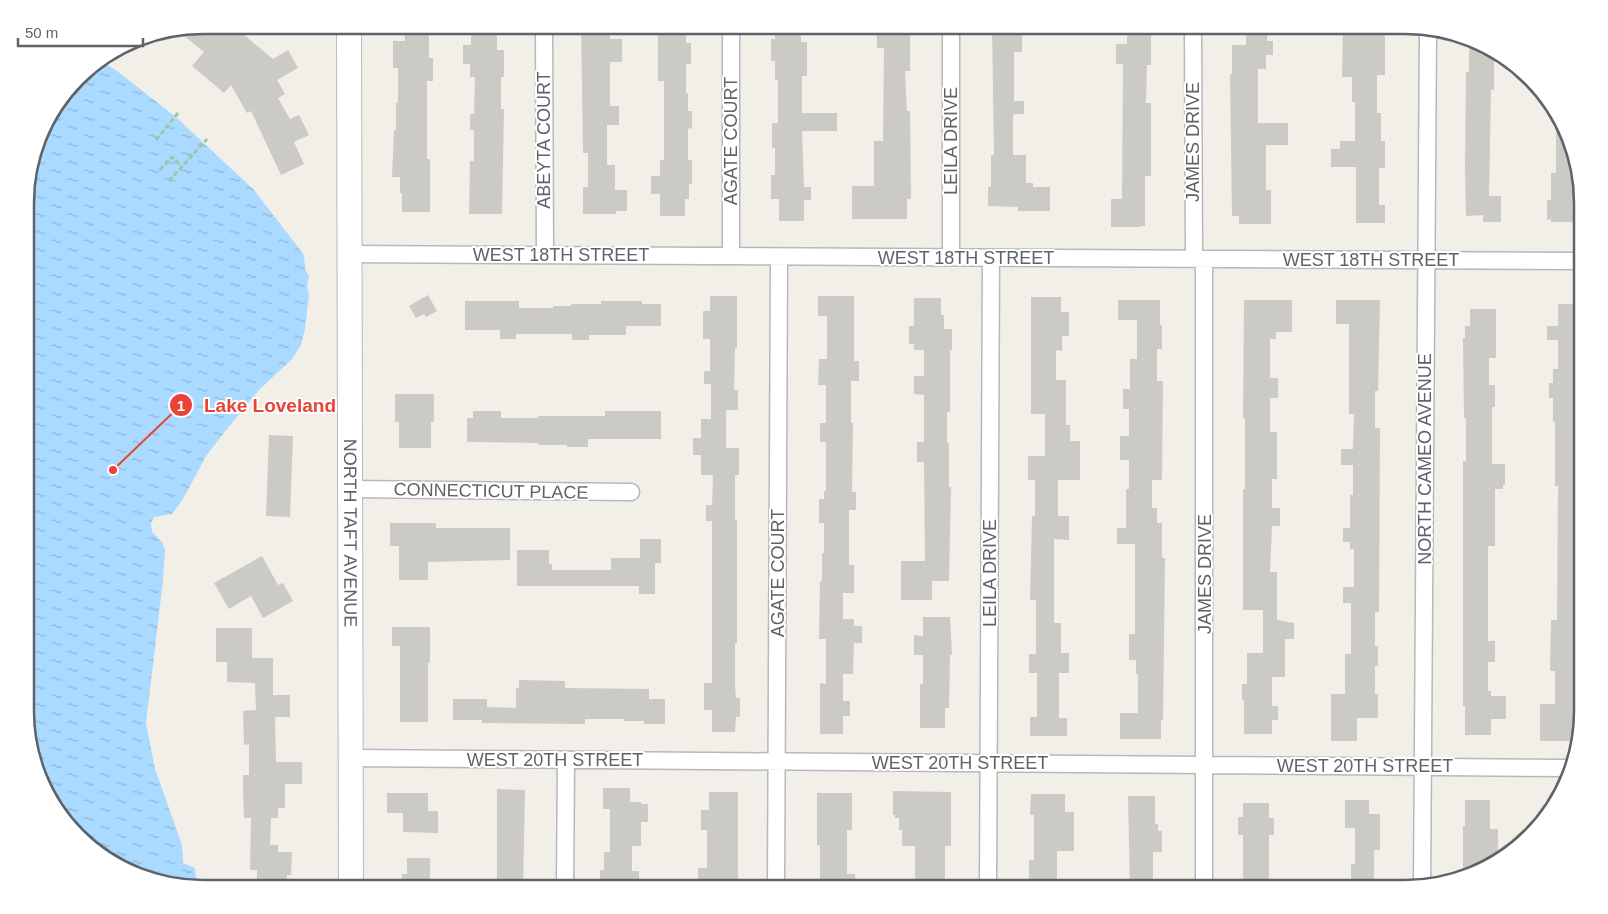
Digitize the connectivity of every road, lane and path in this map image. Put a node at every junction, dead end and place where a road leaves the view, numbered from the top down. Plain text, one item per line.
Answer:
1 (348, 34) edge
2 (544, 34) edge
3 (731, 34) edge
4 (951, 34) edge
5 (1193, 34) edge
6 (1428, 35) edge
7 (178, 113) dead end
8 (207, 139) dead end
9 (156, 140) dead end
10 (182, 167) junction
11 (160, 170) dead end
12 (169, 181) dead end
13 (350, 254) junction
14 (545, 255) junction
15 (732, 256) junction
16 (779, 256) junction
17 (951, 257) junction
18 (991, 258) junction
19 (1199, 259) junction
20 (1426, 260) junction
21 (1574, 261) edge
22 (350, 489) junction
23 (631, 492) dead end
24 (351, 758) junction
25 (566, 760) junction
26 (777, 762) junction
27 (989, 763) junction
28 (1205, 765) junction
29 (1423, 766) junction
30 (1564, 768) edge
31 (1422, 879) edge
32 (351, 880) edge
33 (565, 880) edge
34 (776, 880) edge
35 (988, 880) edge
36 (1204, 880) edge

1 - 13 main road, NORTH TAFT AVENUE
2 - 14 street, ABEYTA COURT
3 - 15 street, AGATE COURT
4 - 17 street, LEILA DRIVE
5 - 19 street, JAMES DRIVE
6 - 20 street, NORTH CAMEO AVENUE
7 - 9 path
8 - 10 path
10 - 11 path
10 - 12 path
13 - 14 street, WEST 18TH STREET
13 - 22 main road, NORTH TAFT AVENUE
14 - 15 street, WEST 18TH STREET
15 - 16 street, WEST 18TH STREET
16 - 17 street, WEST 18TH STREET
16 - 26 street, AGATE COURT
17 - 18 street, WEST 18TH STREET
18 - 19 street, WEST 18TH STREET
18 - 27 street, LEILA DRIVE
19 - 20 street, WEST 18TH STREET
19 - 28 street, JAMES DRIVE
20 - 21 street, WEST 18TH STREET
20 - 29 street, NORTH CAMEO AVENUE
22 - 23 street, CONNECTICUT PLACE
22 - 24 main road, NORTH TAFT AVENUE
24 - 25 street, WEST 20TH STREET
24 - 32 main road, NORTH TAFT AVENUE
25 - 26 street, WEST 20TH STREET
25 - 33 street
26 - 27 street, WEST 20TH STREET
26 - 34 street, AGATE COURT
27 - 28 street, WEST 20TH STREET
27 - 35 street, LEILA DRIVE
28 - 29 street, WEST 20TH STREET
28 - 36 street, JAMES DRIVE
29 - 30 street, WEST 20TH STREET
29 - 31 street, NORTH CAMEO AVENUE

